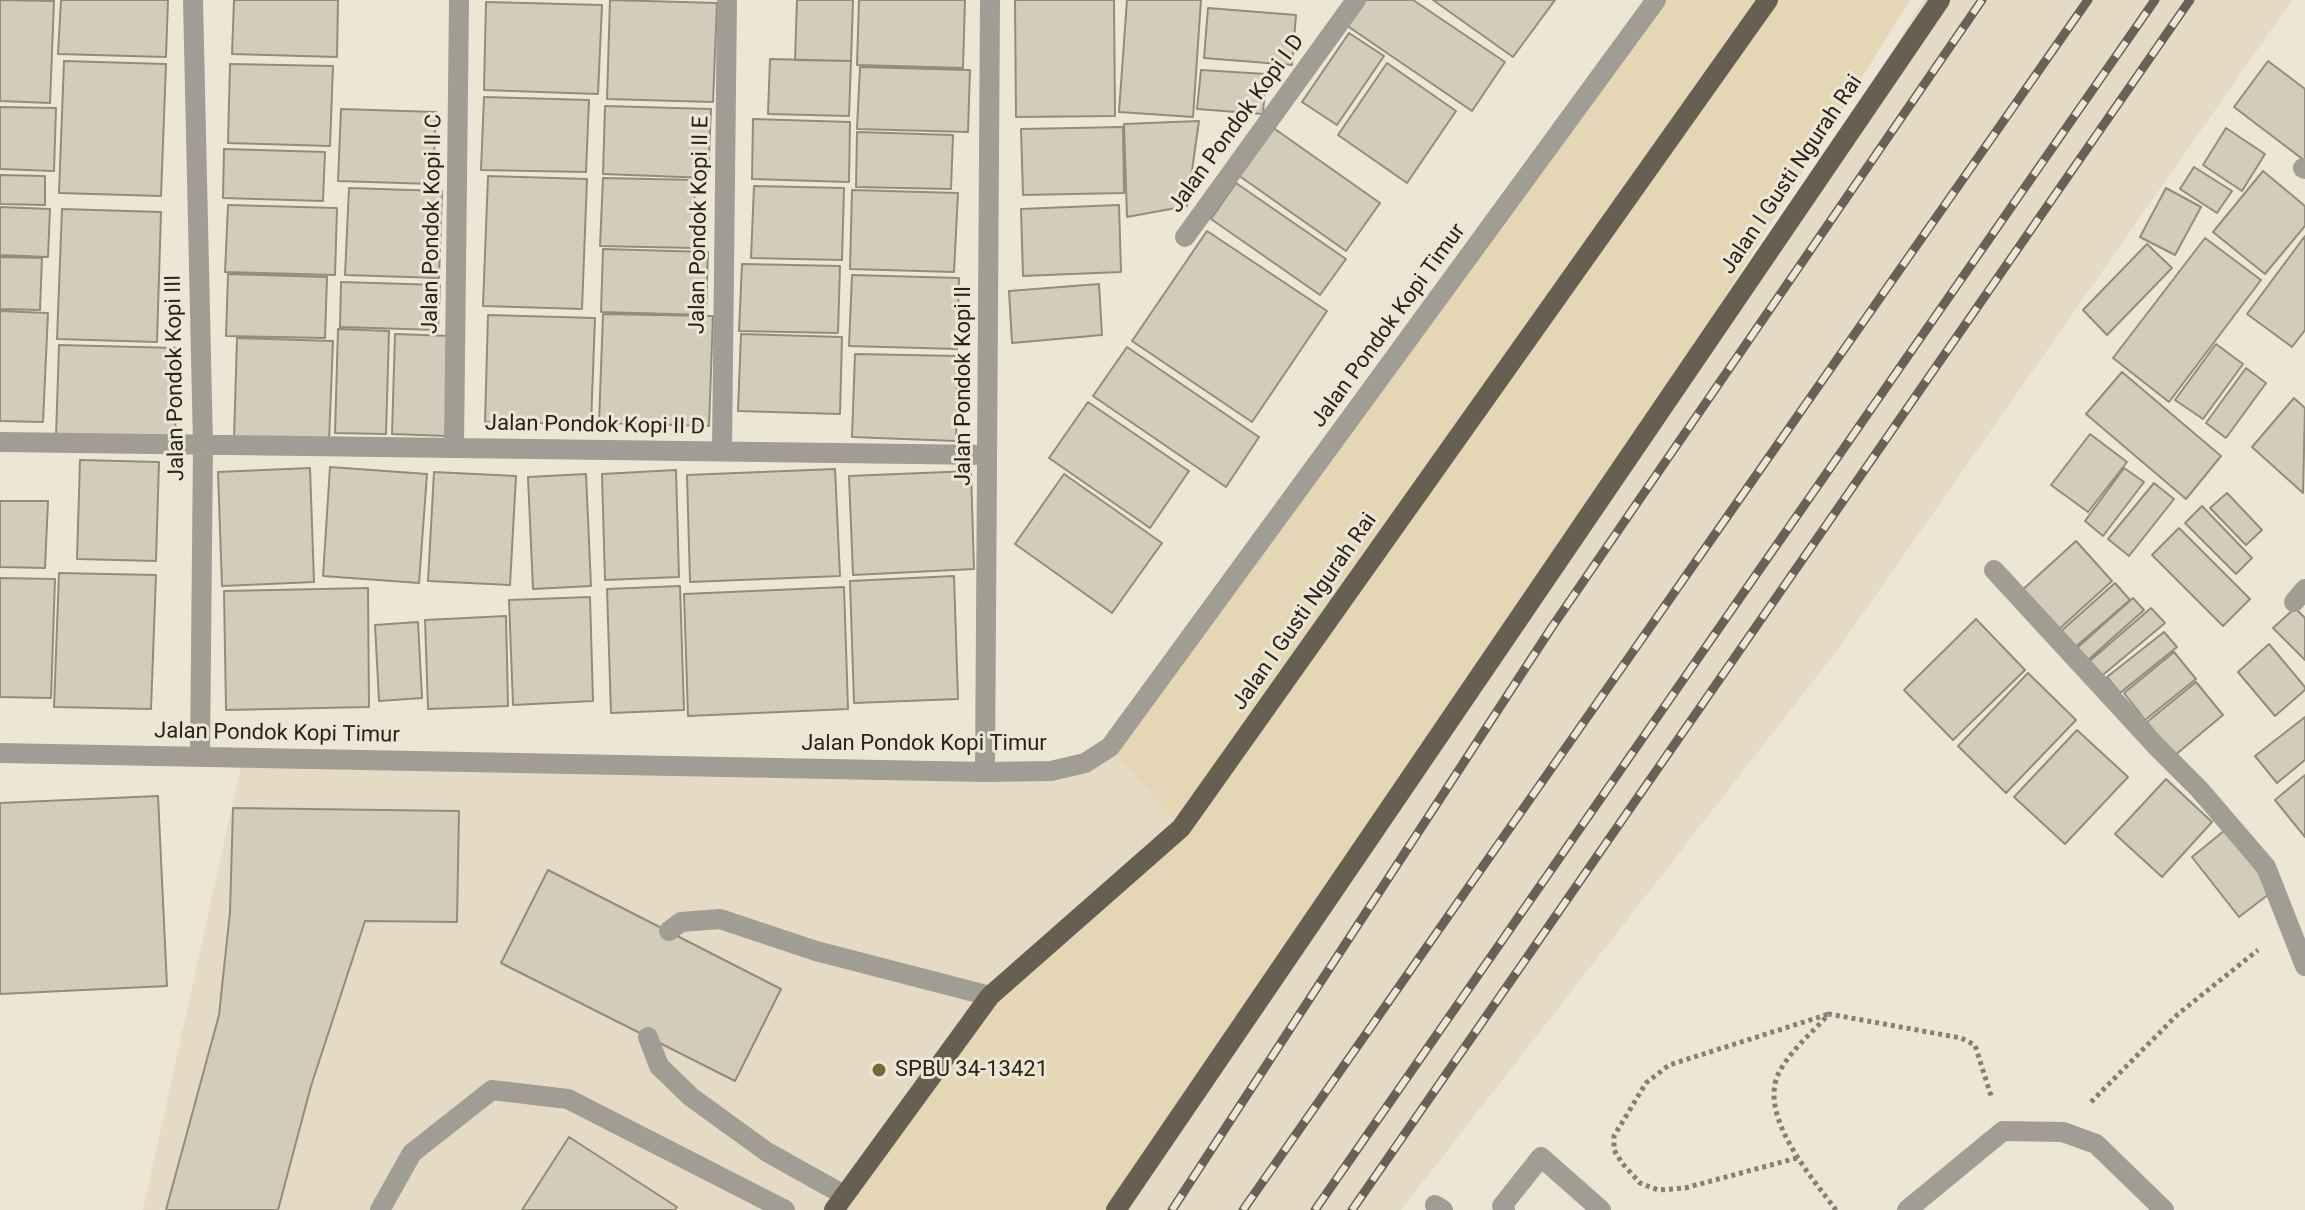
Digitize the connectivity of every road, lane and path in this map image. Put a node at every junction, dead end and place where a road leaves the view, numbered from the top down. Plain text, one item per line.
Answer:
1 (193, 0) edge
2 (459, 0) edge
3 (727, 0) edge
4 (990, 0) edge
5 (1356, 0) edge
6 (1656, 0) edge
7 (1768, 0) edge
8 (1940, 0) edge
9 (1185, 237) dead end
10 (0, 442) edge
11 (203, 445) junction
12 (454, 448) junction
13 (722, 451) junction
14 (987, 455) junction
15 (1994, 570) dead end
16 (0, 753) edge
17 (200, 756) junction
18 (985, 772) junction
19 (669, 931) dead end
20 (2259, 949) dead end
21 (2305, 966) edge
22 (990, 996) junction
23 (1829, 1014) junction
24 (648, 1037) dead end
25 (2003, 1131) junction
26 (2063, 1132) junction
27 (1797, 1158) junction
28 (839, 1202) edge
29 (380, 1210) edge
30 (785, 1210) edge
31 (1116, 1210) edge
32 (1505, 1210) edge
33 (1601, 1210) edge
34 (1836, 1210) edge
35 (1907, 1210) edge
36 (2164, 1210) edge

1 - 11 street, Jalan Pondok Kopi III
2 - 12 street, Jalan Pondok Kopi II C
3 - 13 street, Jalan Pondok Kopi II E
4 - 14 street, Jalan Pondok Kopi II
5 - 9 street, Jalan Pondok Kopi I D
6 - 18 street, Jalan Pondok Kopi Timur
7 - 22 main road, Jalan I Gusti Ngurah Rai
8 - 31 main road, Jalan I Gusti Ngurah Rai
10 - 11 street, Jalan Pondok Kopi II D
11 - 12 street, Jalan Pondok Kopi II D
11 - 17 street, Jalan Pondok Kopi III
12 - 13 street, Jalan Pondok Kopi II D
13 - 14 street, Jalan Pondok Kopi II D
14 - 18 street, Jalan Pondok Kopi II
15 - 21 street
16 - 17 street, Jalan Pondok Kopi Timur
17 - 18 street, Jalan Pondok Kopi Timur
19 - 22 street
20 - 26 path
22 - 28 main road, Jalan I Gusti Ngurah Rai
23 - 25 path
23 - 27 path
23 - 27 path
24 - 28 street
25 - 26 street
25 - 35 street
26 - 36 street
27 - 34 path
29 - 30 street
32 - 33 street

